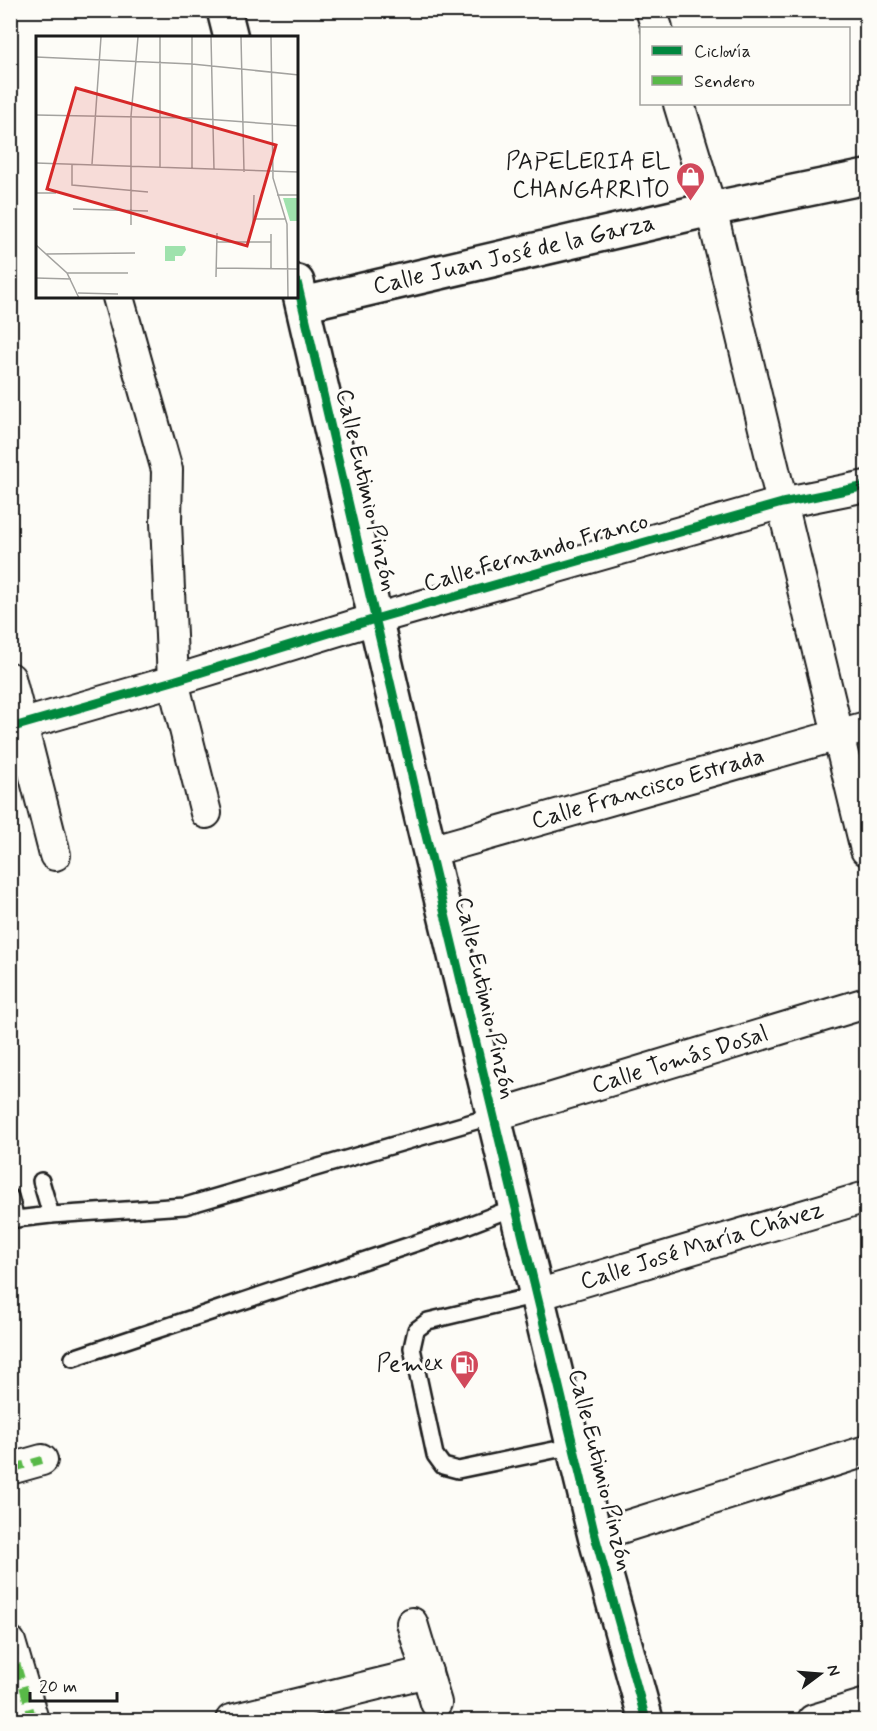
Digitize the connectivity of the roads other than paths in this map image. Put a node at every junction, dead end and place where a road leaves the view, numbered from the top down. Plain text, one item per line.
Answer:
1 (224, 10) edge
2 (651, 10) edge
3 (657, 27) edge
4 (230, 36) edge
5 (679, 105) edge
6 (867, 177) edge
7 (711, 209) junction
8 (300, 293) edge
9 (118, 298) edge
10 (867, 486) edge
11 (782, 503) junction
12 (375, 619) junction
13 (10, 678) edge
14 (173, 681) junction
15 (16, 726) edge
16 (853, 731) edge
17 (206, 813) dead end
18 (867, 850) edge
19 (430, 851) junction
20 (55, 855) dead end
21 (867, 1003) edge
22 (494, 1116) junction
23 (42, 1181) dead end
24 (10, 1197) edge
25 (867, 1197) edge
26 (515, 1207) junction
27 (51, 1215) junction
28 (13, 1220) edge
29 (537, 1295) junction
30 (73, 1358) dead end
31 (573, 1446) junction
32 (867, 1451) edge
33 (42, 1460) dead end
34 (10, 1468) edge
35 (595, 1536) junction
36 (412, 1623) dead end
37 (10, 1642) edge
38 (427, 1672) junction
39 (436, 1703) dead end
40 (867, 1704) edge
41 (33, 1720) edge
42 (234, 1720) edge
43 (646, 1720) edge
44 (813, 1720) edge

1 - 4 street
2 - 3 street
5 - 7 street
6 - 7 street, Calle Juan José de la Garza
7 - 8 street, Calle Juan José de la Garza
7 - 11 street
8 - 12 street, Calle Eutimio Pinzón
9 - 14 street
10 - 11 street, Calle Fernando Franco
11 - 12 street, Calle Fernando Franco
11 - 16 street
12 - 14 street, Calle Fernando Franco
12 - 19 street, Calle Eutimio Pinzón
13 - 15 street
14 - 15 street, Calle Fernando Franco
14 - 17 street
15 - 20 street
16 - 18 street
16 - 19 street, Calle Francisco Estrada
19 - 22 street, Calle Eutimio Pinzón
21 - 22 street, Calle Tomás Dosal
22 - 26 street, Calle Eutimio Pinzón
22 - 27 lane
23 - 27 lane
24 - 28 lane
25 - 29 street, Calle José María Chávez
26 - 29 street, Calle Eutimio Pinzón
26 - 30 lane
27 - 28 lane
29 - 31 street, Calle Eutimio Pinzón
29 - 31 lane
31 - 35 street, Calle Eutimio Pinzón
32 - 35 street
33 - 34 street
35 - 43 street, Calle Eutimio Pinzón
36 - 38 street
37 - 41 street
38 - 39 street
38 - 42 street
40 - 44 street

